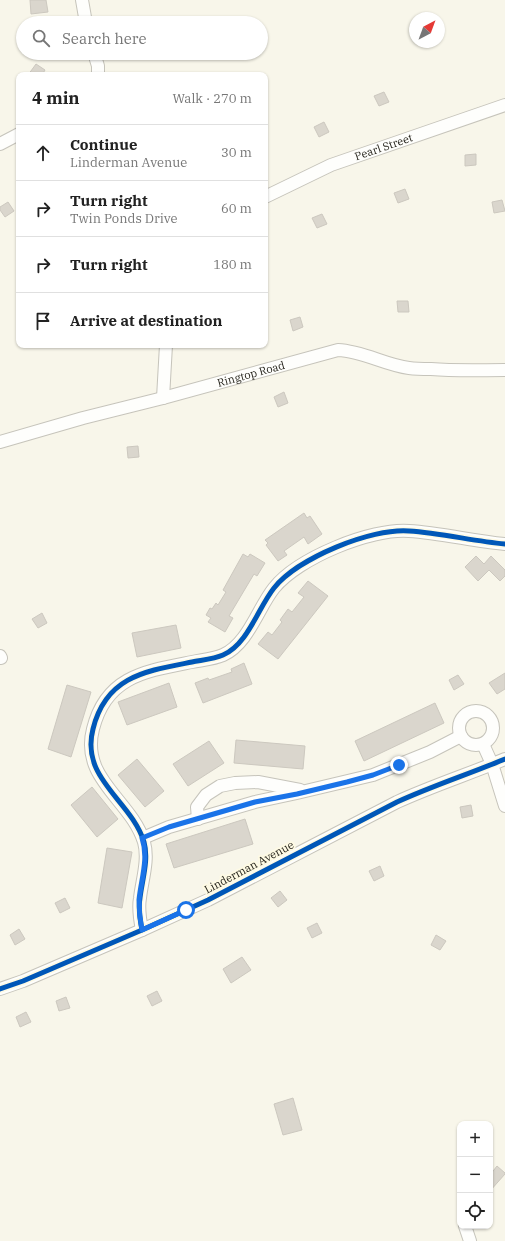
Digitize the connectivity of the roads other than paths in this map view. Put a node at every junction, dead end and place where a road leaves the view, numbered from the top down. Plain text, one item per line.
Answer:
1 (82, 0) edge
2 (85, 16) edge
3 (96, 60) edge
4 (98, 72) edge
5 (505, 106) edge
6 (16, 136) edge
7 (0, 144) edge
8 (268, 196) edge
9 (166, 348) edge
10 (505, 370) edge
11 (163, 398) junction
12 (0, 442) edge
13 (505, 544) edge
14 (461, 736) junction
15 (483, 744) junction
16 (505, 759) edge
17 (492, 764) junction
18 (306, 791) junction
19 (505, 806) edge
20 (198, 819) junction
21 (142, 838) junction
22 (142, 930) junction
23 (0, 989) edge
24 (466, 1229) edge
25 (470, 1241) edge

1 - 2 street
3 - 4 street
5 - 8 street, Pearl Street
6 - 7 street
9 - 11 street
10 - 11 street, Ringtop Road
11 - 12 street, Ringtop Road
13 - 21 street
14 - 15 street
14 - 15 street
14 - 18 street
15 - 17 street
16 - 17 street, Linderman Avenue
17 - 19 street
17 - 22 street, Linderman Avenue
18 - 20 street
18 - 20 street
20 - 21 street
21 - 22 street
22 - 23 street, Linderman Avenue
24 - 25 street

